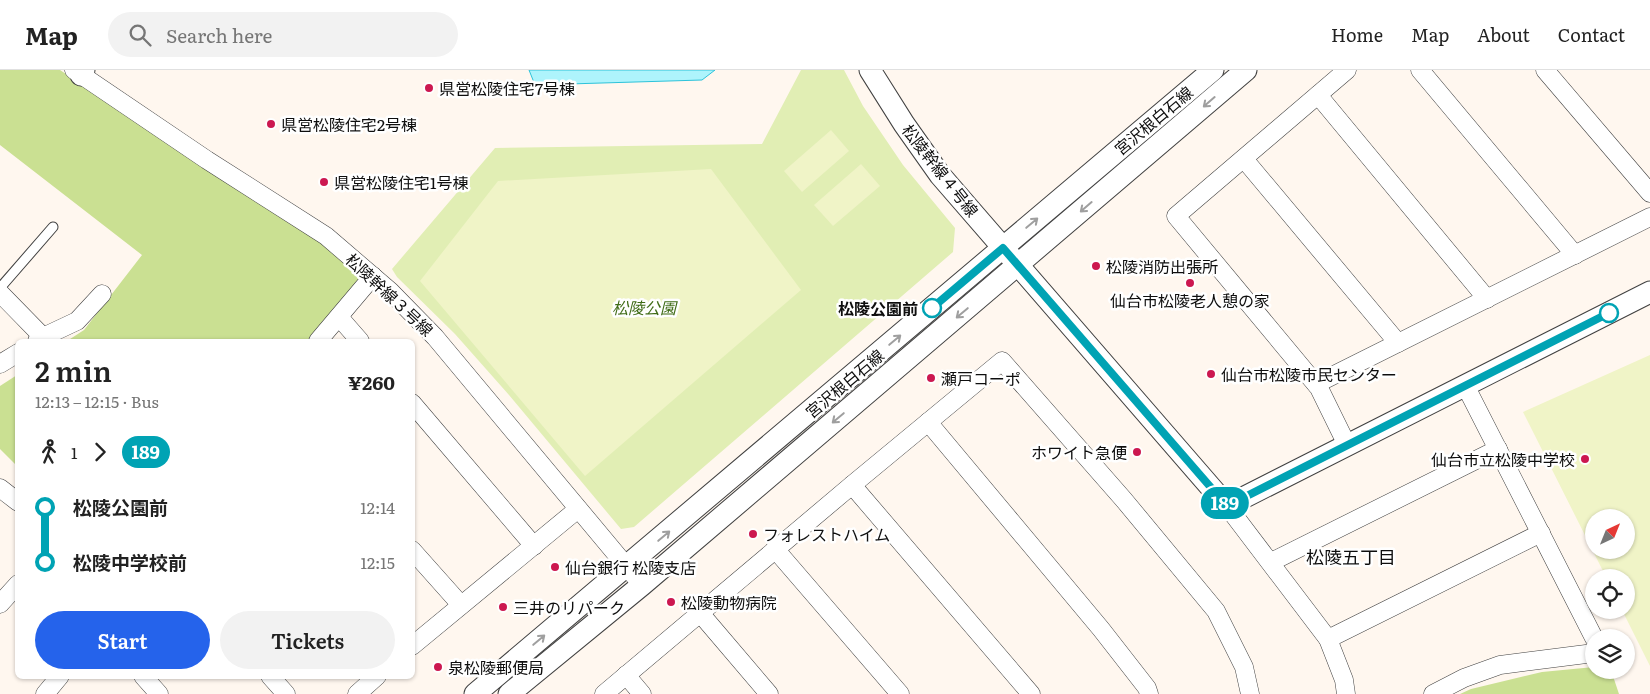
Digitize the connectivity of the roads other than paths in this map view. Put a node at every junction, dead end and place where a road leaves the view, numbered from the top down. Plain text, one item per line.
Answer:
1 (870, 70) edge
2 (1213, 70) edge
3 (1246, 70) edge
4 (1347, 70) edge
5 (1420, 70) edge
6 (1545, 70) edge
7 (79, 72) edge
8 (1318, 95) junction
9 (1244, 158) junction
10 (1650, 193) edge
11 (1650, 217) edge
12 (53, 227) dead end
13 (1003, 248) junction
14 (1575, 255) junction
15 (1018, 265) junction
16 (373, 276) junction
17 (0, 288) edge
18 (1650, 292) edge
19 (0, 293) edge
20 (102, 294) dead end
21 (1487, 299) junction
22 (339, 317) junction
23 (40, 339) edge
24 (320, 339) edge
25 (358, 339) edge
26 (1398, 343) junction
27 (15, 355) edge
28 (0, 364) edge
29 (1316, 384) junction
30 (1466, 385) junction
31 (415, 407) edge
32 (928, 422) junction
33 (1347, 445) junction
34 (1498, 449) junction
35 (852, 485) junction
36 (0, 488) edge
37 (15, 500) edge
38 (1227, 506) junction
39 (578, 509) junction
40 (1541, 533) junction
41 (534, 546) junction
42 (775, 549) junction
43 (415, 553) edge
44 (1271, 562) junction
45 (627, 567) junction
46 (642, 585) junction
47 (15, 587) edge
48 (0, 604) edge
49 (461, 605) junction
50 (700, 613) junction
51 (1589, 629) edge
52 (1328, 639) junction
53 (415, 643) edge
54 (1585, 654) edge
55 (626, 675) junction
56 (58, 679) edge
57 (146, 679) edge
58 (273, 679) edge
59 (374, 679) edge
60 (484, 691) edge
61 (45, 694) edge
62 (159, 694) edge
63 (286, 694) edge
64 (357, 694) edge
65 (509, 694) edge
66 (604, 694) edge
67 (642, 694) edge
68 (769, 694) edge
69 (900, 694) edge
70 (1032, 694) edge
71 (1149, 694) edge
72 (1250, 694) edge
73 (1346, 694) edge
74 (1433, 694) edge

1 - 13 street, 松陵幹線４号線
13 -> 2 street, 宮沢根白石線
3 -> 15 street
4 - 8 street
5 - 14 street
6 - 10 street
7 - 16 street, 松陵幹線３号線
8 - 9 street
8 - 21 street
9 - 26 street
9 - 29 street
11 - 14 street
12 - 17 lane
13 - 15 street, 松陵幹線４号線
45 -> 13 street, 宮沢根白石線
14 - 21 street
15 - 38 street, 松陵幹線４号線
15 -> 46 street
16 - 22 street
16 - 39 street, 松陵幹線３号線
18 - 30 street
19 - 23 street
20 - 23 street
21 - 26 street
22 - 24 street
22 - 25 street
26 - 29 street
27 - 28 street
29 - 33 street
30 - 33 street
30 - 34 street
31 - 41 street
32 - 35 street
32 - 71 street
32 - 72 street
33 - 38 street
34 - 40 street
34 - 44 street
35 - 42 street
35 - 70 street
36 - 37 street
38 - 44 street
39 - 41 street
39 - 45 street, 松陵幹線３号線
40 - 51 street
40 - 52 street
41 - 49 street
42 - 50 street
42 - 69 street
43 - 49 street
44 - 52 street
45 - 46 street, 松陵幹線３号線
60 -> 45 street, 宮沢根白石線
46 - 65 street
47 - 48 street
49 - 53 street
50 - 55 street
50 - 68 street
52 - 73 street
54 - 74 street
55 - 66 street
55 - 67 street
56 - 61 street
57 - 62 street
58 - 63 street
59 - 64 street

